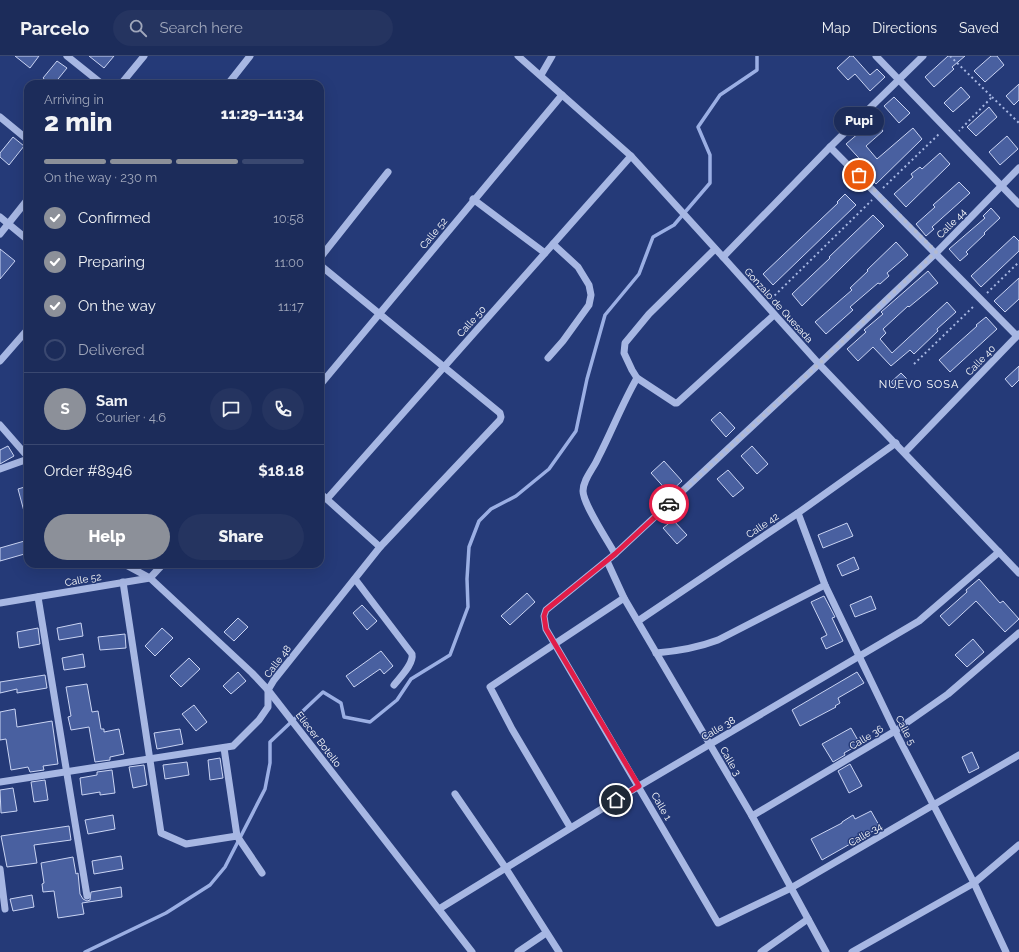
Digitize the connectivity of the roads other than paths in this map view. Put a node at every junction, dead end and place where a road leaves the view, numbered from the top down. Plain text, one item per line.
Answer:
1 (67, 56) edge
2 (144, 56) edge
3 (250, 56) edge
4 (518, 56) edge
5 (552, 56) edge
6 (876, 56) edge
7 (923, 56) edge
8 (541, 75) junction
9 (899, 79) junction
10 (97, 80) edge
11 (124, 80) edge
12 (231, 80) edge
13 (562, 95) junction
14 (0, 117) edge
15 (24, 137) edge
16 (830, 147) junction
17 (631, 156) junction
18 (1019, 168) edge
19 (388, 172) dead end
20 (1002, 186) junction
21 (473, 199) junction
22 (24, 204) edge
23 (1019, 204) edge
24 (0, 217) edge
25 (8, 224) junction
26 (0, 234) edge
27 (24, 237) edge
28 (553, 244) junction
29 (715, 249) junction
30 (936, 252) junction
31 (324, 253) edge
32 (545, 253) junction
33 (723, 257) junction
34 (324, 268) edge
35 (380, 314) junction
36 (774, 315) junction
37 (24, 333) edge
38 (1018, 335) edge
39 (548, 358) dead end
40 (0, 362) edge
41 (819, 364) junction
42 (444, 366) junction
43 (637, 378) junction
44 (324, 379) edge
45 (0, 425) edge
46 (896, 443) junction
47 (905, 452) junction
48 (24, 453) edge
49 (24, 460) edge
50 (0, 469) edge
51 (326, 499) joint
52 (798, 513) junction
53 (380, 547) junction
54 (999, 552) junction
55 (615, 554) junction
56 (607, 561) junction
57 (131, 568) edge
58 (159, 568) edge
59 (1019, 573) edge
60 (150, 578) junction
61 (355, 579) junction
62 (123, 582) junction
63 (825, 585) junction
64 (38, 596) junction
65 (624, 598) junction
66 (0, 603) edge
67 (544, 616) joint
68 (638, 621) junction
69 (1019, 633) edge
70 (555, 644) junction
71 (656, 653) junction
72 (859, 656) junction
73 (394, 685) dead end
74 (268, 690) junction
75 (895, 731) junction
76 (710, 744) junction
77 (224, 748) junction
78 (1019, 755) edge
79 (150, 758) junction
80 (68, 771) junction
81 (0, 782) edge
82 (639, 786) junction
83 (455, 794) dead end
84 (934, 806) junction
85 (752, 816) junction
86 (570, 828) junction
87 (237, 836) junction
88 (1019, 845) edge
89 (505, 867) junction
90 (0, 869) edge
91 (262, 873) dead end
92 (974, 882) junction
93 (791, 888) junction
94 (87, 896) dead end
95 (6, 909) dead end
96 (439, 909) junction
97 (808, 919) junction
98 (718, 923) joint
99 (546, 933) junction
100 (472, 952) edge
101 (518, 952) edge
102 (559, 952) edge
103 (761, 952) edge
104 (826, 952) edge
105 (852, 952) edge
106 (1006, 952) edge

1 - 10 street
2 - 11 street
3 - 12 street
4 - 8 street, Gonzalo de Quesada
5 - 8 street
6 - 9 street
7 - 9 street
8 - 13 street, Gonzalo de Quesada
9 - 16 street
9 - 20 street
13 - 17 street, Gonzalo de Quesada
13 - 21 street, Calle 52
14 - 15 street
16 - 30 street
16 - 33 street
17 - 28 street, Calle 50
17 - 29 street, Gonzalo de Quesada
18 - 20 street, Calle 44
19 - 31 street
20 - 23 street
20 - 30 street, Calle 44
21 - 32 street
21 - 35 street, Calle 52
22 - 25 street
24 - 25 street
25 - 26 street
25 - 27 street
28 - 32 street, Calle 50
28 - 39 street
29 - 33 street, Gonzalo de Quesada
29 - 43 street
30 - 38 street
30 - 41 street, Calle 44
32 - 42 street, Calle 50
33 - 36 street, Gonzalo de Quesada
34 - 35 street
35 - 42 street
35 - 44 street, Calle 52
36 - 41 street, Gonzalo de Quesada
36 - 43 street
37 - 40 street
38 - 47 street, Calle 40
41 - 46 street, Gonzalo de Quesada
41 - 55 street, Calle 44
42 - 51 street, Calle 50
42 - 53 street, Calle 48
43 - 55 street
45 - 48 street
46 - 47 street, Gonzalo de Quesada
46 - 52 street, Calle 42
47 - 54 street, Gonzalo de Quesada
49 - 50 street
51 - 53 street
52 - 63 street, Calle 5
52 - 68 street, Calle 42
53 - 61 street, Calle 48
54 - 59 street, Gonzalo de Quesada
54 - 72 street, Calle 38
55 - 56 street, Calle 44
56 - 65 street, Calle 3
56 - 67 street, Calle 44
57 - 60 street, Eliecer Botello
58 - 60 street
60 - 62 street, Calle 52
60 - 74 street, Eliecer Botello
61 - 73 street
61 - 74 street, Calle 48
62 - 64 street, Calle 52
62 - 79 street
63 - 71 street
63 - 72 street, Calle 5
64 - 66 street, Calle 52
64 - 80 street
65 - 68 street, Calle 3
65 - 70 street
67 - 70 street, Calle 1
68 - 71 street, Calle 3
69 - 75 street, Calle 36
70 - 82 street, Calle 1
70 - 86 street
71 - 76 street, Calle 3
72 - 75 street, Calle 5
72 - 76 street, Calle 38
74 - 77 street, Calle 48
74 - 96 street, Eliecer Botello
75 - 84 street, Calle 5
75 - 85 street, Calle 36
76 - 82 street, Calle 38
76 - 85 street, Calle 3
77 - 79 street, Calle 48
77 - 87 street
78 - 84 street, Calle 34
79 - 80 street, Calle 48
79 - 87 street
80 - 81 street, Calle 48
80 - 94 street
82 - 86 street, Calle 38
82 - 98 street, Calle 1
83 - 89 street
84 - 92 street, Calle 5
84 - 93 street, Calle 34
85 - 93 street, Calle 3
86 - 89 street, Calle 38
87 - 91 street
88 - 92 street
89 - 96 street, Calle 38
89 - 99 street
90 - 95 street
92 - 105 street
92 - 106 street, Calle 5
93 - 97 street, Calle 3
93 - 98 street, Calle 34
96 - 100 street, Eliecer Botello
97 - 103 street
97 - 104 street, Calle 3
99 - 101 street
99 - 102 street

